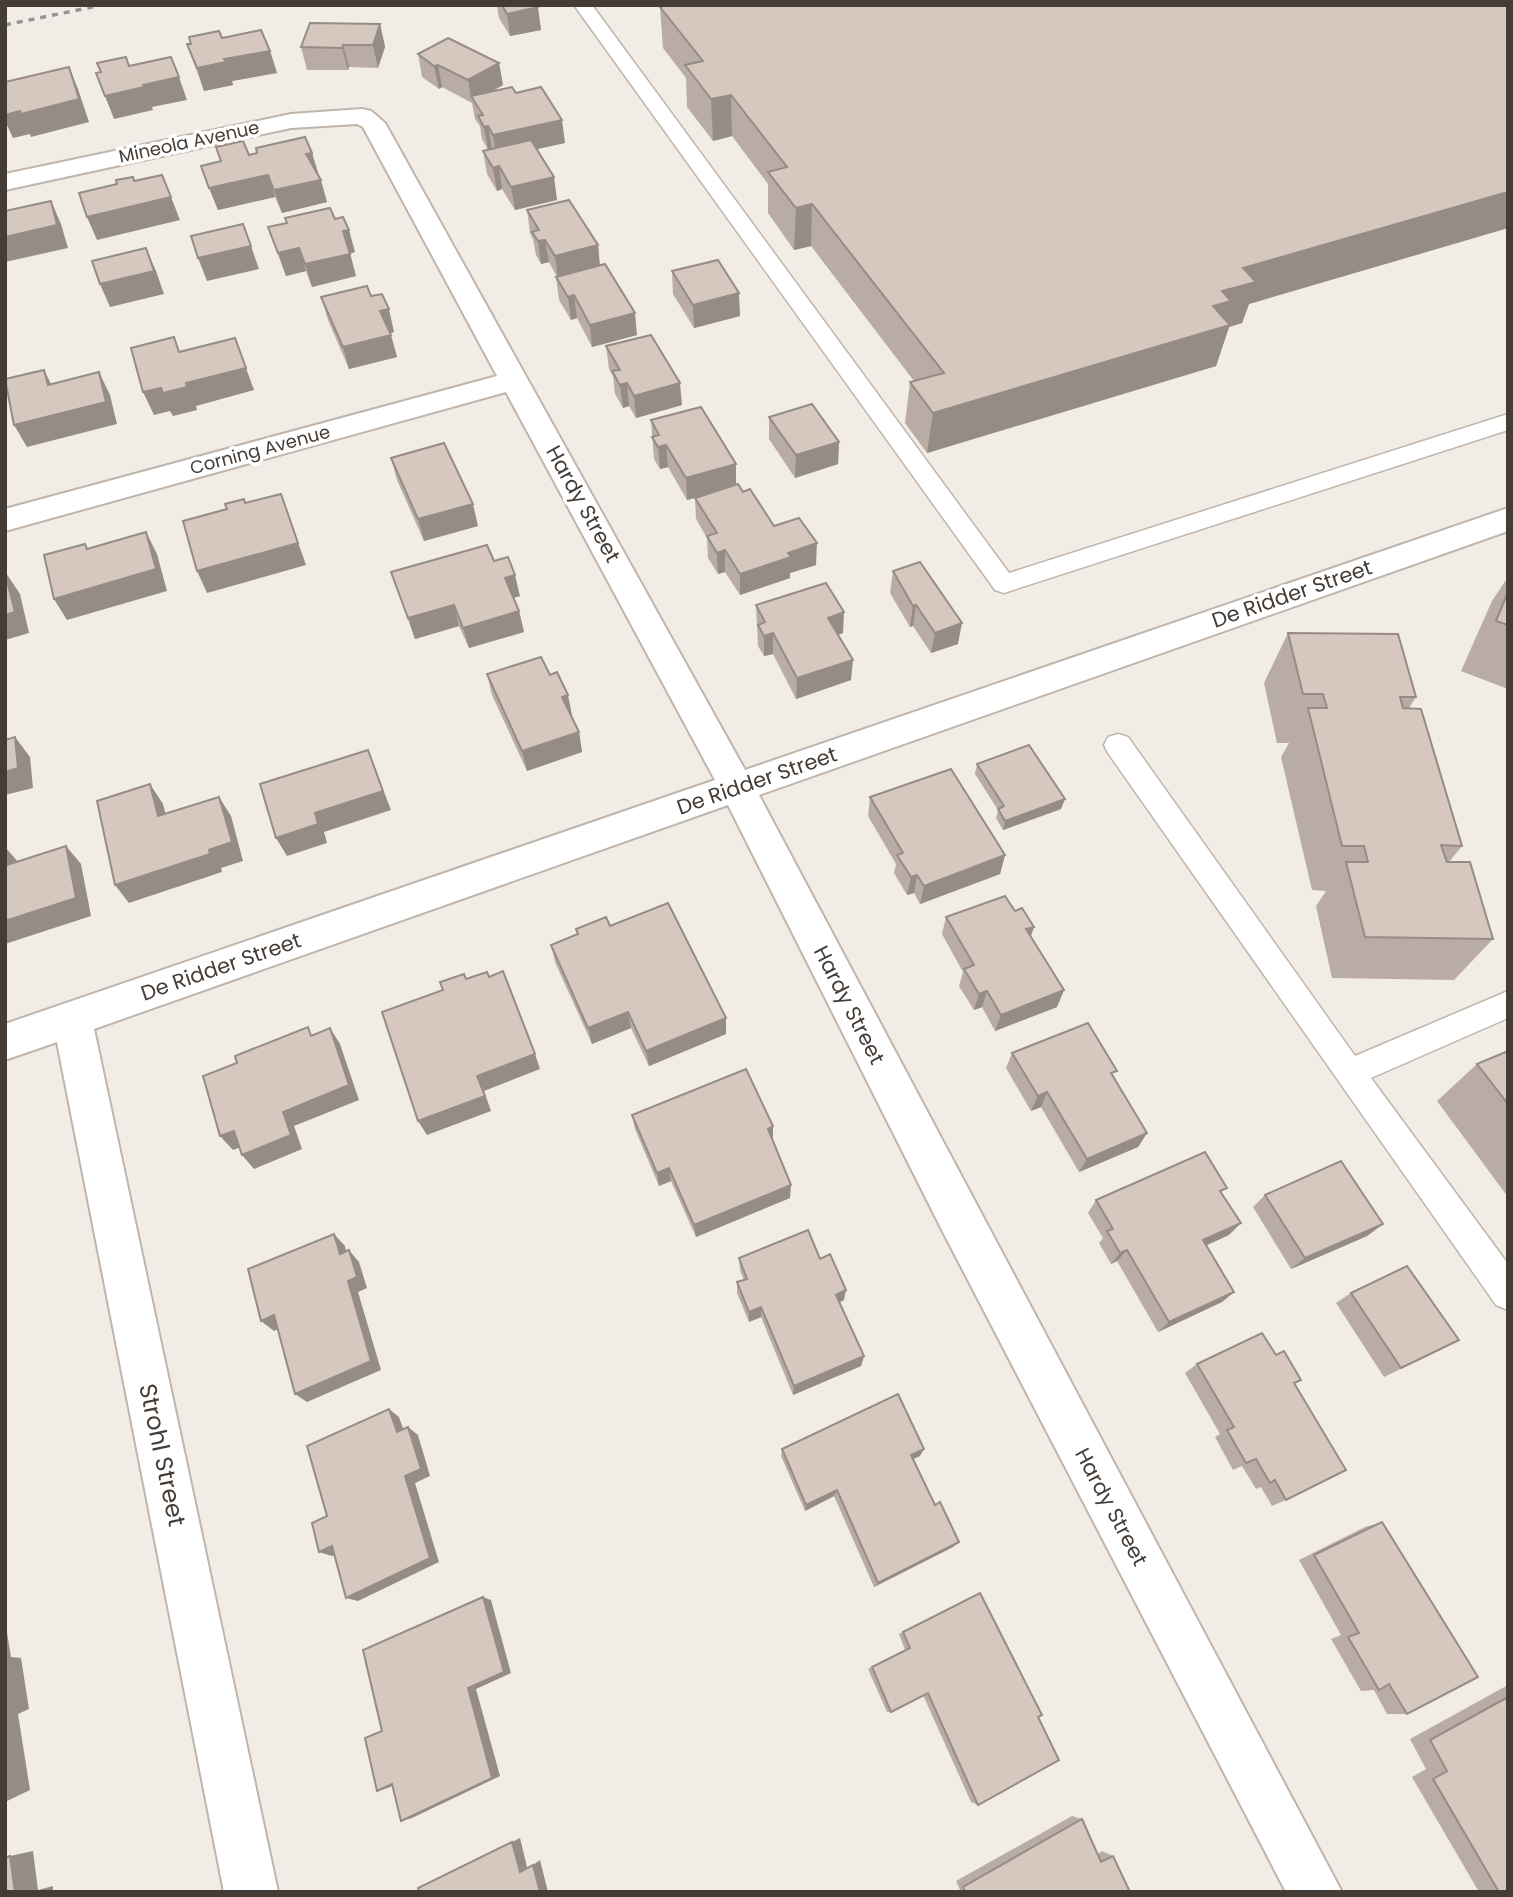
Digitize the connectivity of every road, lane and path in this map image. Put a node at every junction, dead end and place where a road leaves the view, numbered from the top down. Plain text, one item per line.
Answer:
1 (583, 5) edge
2 (373, 123) joint
3 (5, 182) edge
4 (515, 380) junction
5 (1508, 422) edge
6 (1508, 519) edge
7 (5, 520) edge
8 (1118, 745) dead end
9 (737, 788) junction
10 (1508, 1004) edge
11 (72, 1019) junction
12 (5, 1042) edge
13 (1349, 1073) junction
14 (1508, 1293) edge
15 (251, 1892) edge
16 (1315, 1892) edge

1 - 5 lane
2 - 3 street, Mineola Avenue
2 - 4 street, Hardy Street
4 - 7 street, Corning Avenue
4 - 9 street, Hardy Street
6 - 9 street, De Ridder Street
8 - 13 lane
9 - 11 street, De Ridder Street
9 - 16 street, Hardy Street
10 - 13 lane
11 - 12 street, De Ridder Street
11 - 15 street, Strohl Street
13 - 14 lane

